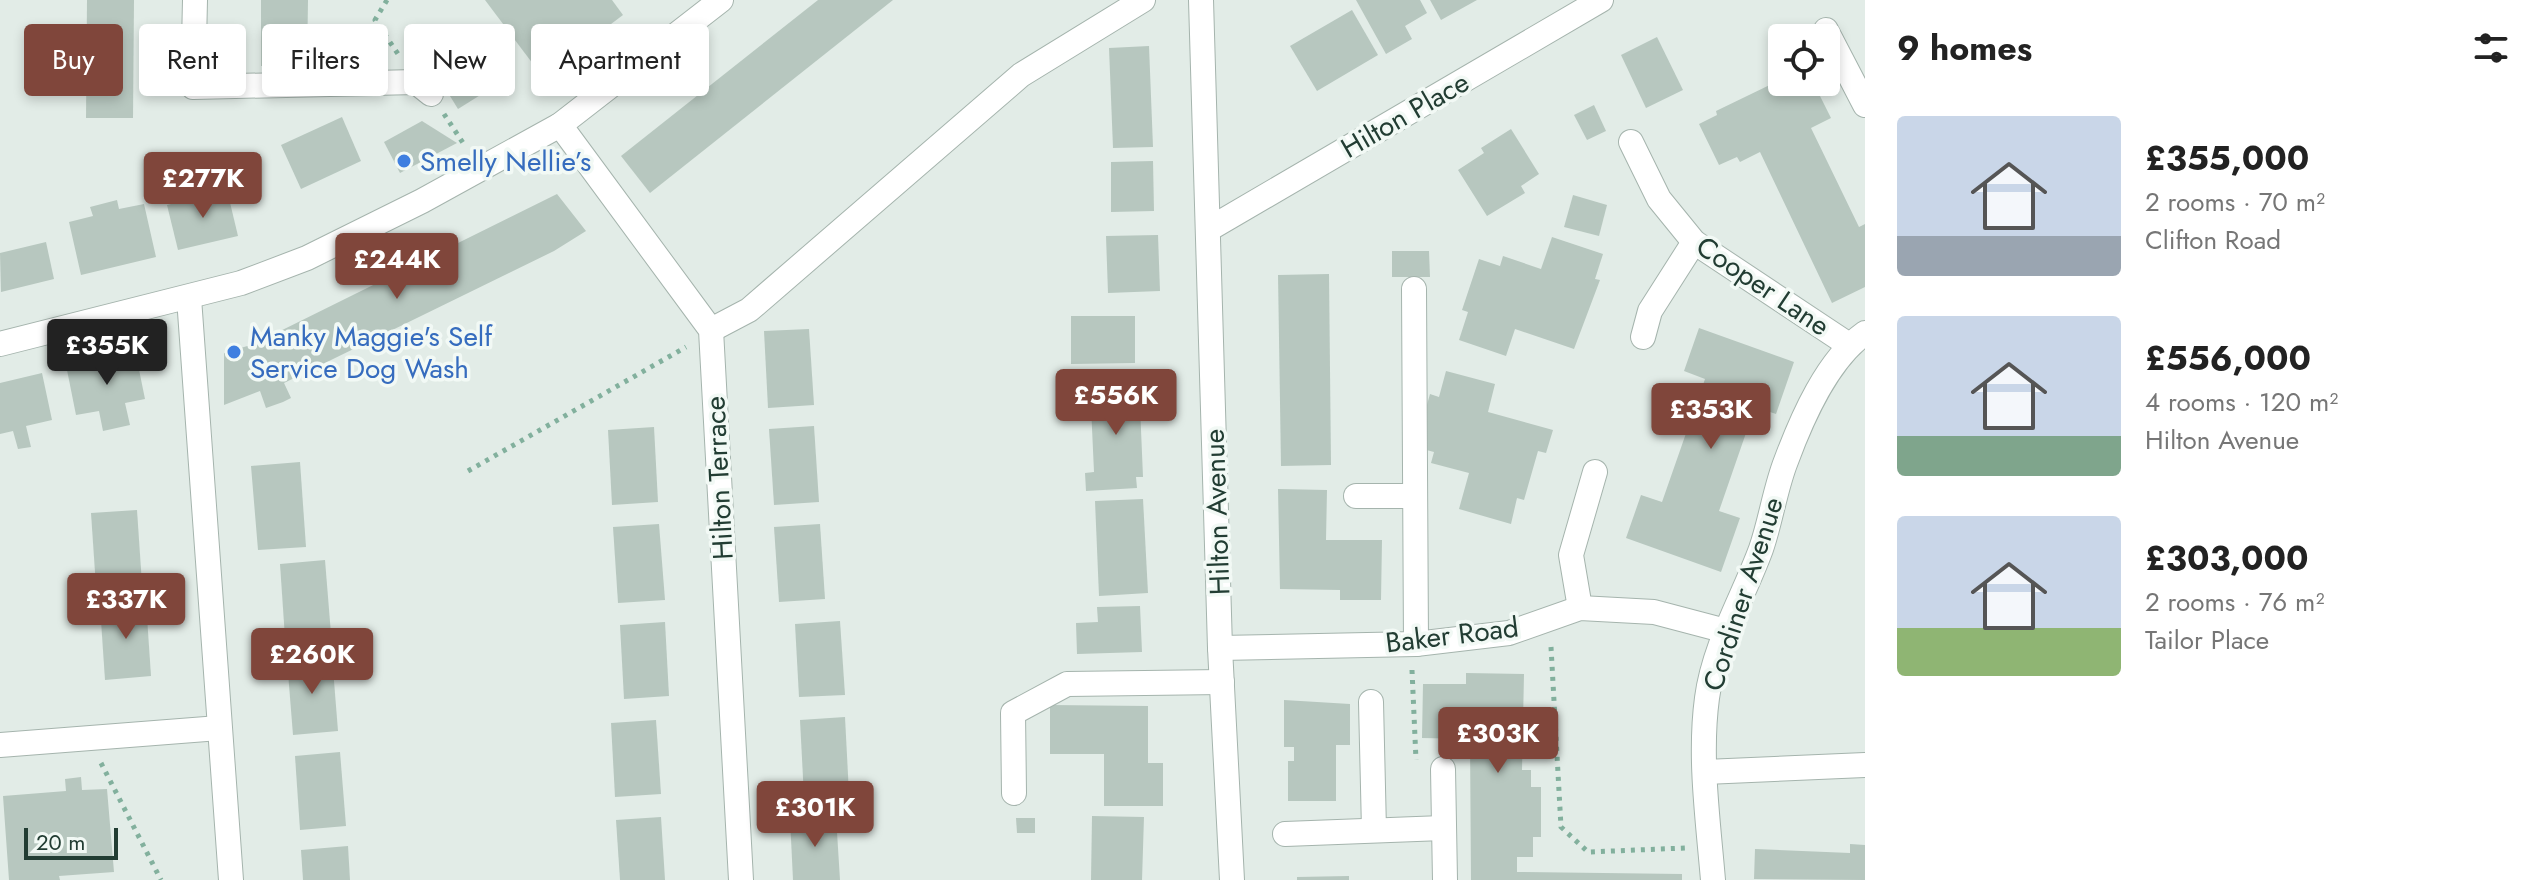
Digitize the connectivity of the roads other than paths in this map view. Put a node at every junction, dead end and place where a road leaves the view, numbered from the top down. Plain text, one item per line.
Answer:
1 (195, 0) edge
2 (721, 0) edge
3 (1143, 0) edge
4 (1201, 0) edge
5 (1601, 0) edge
6 (1840, 57) edge
7 (404, 88) edge
8 (1865, 105) edge
9 (560, 125) junction
10 (1631, 142) dead end
11 (1209, 229) junction
12 (1694, 242) junction
13 (1414, 289) dead end
14 (189, 298) junction
15 (711, 330) junction
16 (1643, 337) dead end
17 (1857, 339) edge
18 (0, 344) edge
19 (1595, 472) dead end
20 (1356, 496) dead end
21 (1412, 496) junction
22 (1580, 608) junction
23 (1726, 631) junction
24 (1414, 644) junction
25 (1220, 648) junction
26 (1222, 682) junction
27 (1371, 702) dead end
28 (219, 728) junction
29 (0, 745) edge
30 (1865, 765) edge
31 (1443, 769) dead end
32 (1705, 772) junction
33 (1014, 793) dead end
34 (1443, 828) junction
35 (1374, 830) junction
36 (1285, 834) dead end
37 (231, 880) edge
38 (741, 880) edge
39 (1232, 880) edge
40 (1445, 880) edge
41 (1713, 880) edge

1 - 7 street
2 - 9 street
3 - 15 street
4 - 11 street, Hilton Avenue
5 - 11 street, Hilton Place
6 - 8 street
9 - 14 street
9 - 15 street
10 - 12 street, Cooper Lane
11 - 25 street, Hilton Avenue
12 - 16 street
12 - 17 street, Cooper Lane
13 - 21 street
14 - 18 street
14 - 28 street
15 - 38 street, Hilton Terrace
17 - 23 street, Cordiner Avenue
19 - 22 street
20 - 21 street
21 - 24 street
22 - 23 street, Baker Road
22 - 24 street, Baker Road
23 - 32 street, Cordiner Avenue
24 - 25 street, Baker Road
25 - 26 street, Hilton Avenue
26 - 33 street
26 - 39 street, Hilton Avenue
27 - 35 street
28 - 29 street
28 - 37 street
30 - 32 street
31 - 34 street
32 - 41 street, Cordiner Avenue
34 - 35 street
34 - 40 street
35 - 36 street

